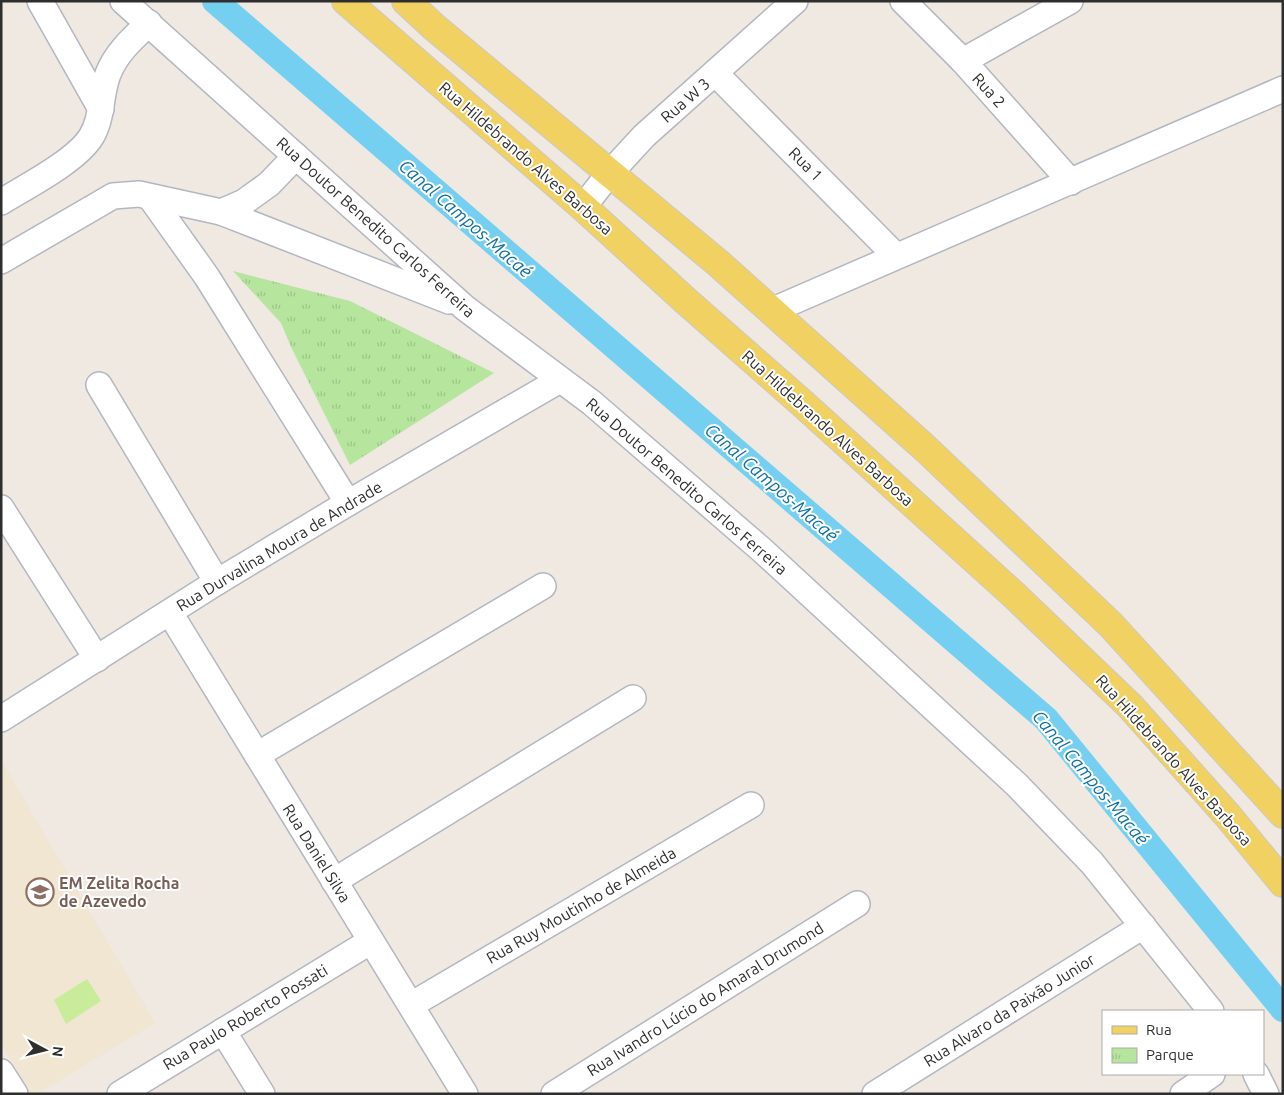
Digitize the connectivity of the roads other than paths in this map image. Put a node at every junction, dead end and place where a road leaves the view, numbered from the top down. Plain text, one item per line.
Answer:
1 (40, 1) edge
2 (123, 1) edge
3 (346, 1) edge
4 (406, 1) edge
5 (795, 1) edge
6 (903, 1) edge
7 (1070, 1) edge
8 (149, 23) junction
9 (963, 61) junction
10 (715, 73) junction
11 (1283, 89) edge
12 (101, 110) junction
13 (296, 156) junction
14 (609, 174) junction
15 (1071, 182) junction
16 (150, 197) junction
17 (1, 202) edge
18 (583, 207) junction
19 (220, 212) junction
20 (896, 256) junction
21 (1, 261) edge
22 (465, 308) junction
23 (770, 311) junction
24 (560, 380) junction
25 (100, 386) dead end
26 (348, 503) junction
27 (1, 508) edge
28 (217, 582) junction
29 (543, 586) dead end
30 (170, 613) junction
31 (97, 659) junction
32 (633, 698) dead end
33 (1, 719) edge
34 (257, 755) junction
35 (751, 805) dead end
36 (1283, 814) edge
37 (334, 881) junction
38 (1283, 883) edge
39 (857, 904) dead end
40 (1143, 926) junction
41 (371, 941) junction
42 (411, 1005) junction
43 (1210, 1010) edge
44 (223, 1031) junction
45 (1, 1072) edge
46 (1211, 1075) edge
47 (1256, 1075) edge
48 (14, 1094) edge
49 (120, 1094) edge
50 (262, 1094) edge
51 (465, 1094) edge
52 (554, 1094) edge
53 (875, 1094) edge
54 (1183, 1094) edge
55 (1266, 1094) edge

1 - 12 street
2 - 8 street, Rua Doutor Benedito Carlos Ferreira
3 - 18 main road, Rua Hildebrando Alves Barbosa
4 - 14 main road
5 - 10 street, Rua W 3
6 - 9 street, Rua 2
7 - 9 street
8 - 12 street
8 - 13 street, Rua Doutor Benedito Carlos Ferreira
9 - 15 street, Rua 2
10 - 14 street, Rua W 3
10 - 20 street, Rua 1
11 - 15 street
12 - 17 street
13 - 19 street
13 - 22 street, Rua Doutor Benedito Carlos Ferreira
14 - 18 street, Rua W 3
14 - 23 main road
15 - 20 street
16 - 19 street
16 - 21 street
16 - 26 street
18 - 38 main road, Rua Hildebrando Alves Barbosa
19 - 22 street
20 - 23 street
22 - 24 street, Rua Doutor Benedito Carlos Ferreira
23 - 36 main road
24 - 26 street, Rua Durvalina Moura de Andrade
24 - 40 street, Rua Doutor Benedito Carlos Ferreira
25 - 28 street
26 - 28 street, Rua Durvalina Moura de Andrade
27 - 31 street
28 - 30 street, Rua Durvalina Moura de Andrade
29 - 34 street
30 - 31 street, Rua Durvalina Moura de Andrade
30 - 34 street, Rua Daniel Silva
31 - 33 street, Rua Durvalina Moura de Andrade
32 - 37 street
34 - 37 street, Rua Daniel Silva
35 - 42 street, Rua Ruy Moutinho de Almeida
37 - 41 street, Rua Daniel Silva
39 - 52 street, Rua Ivandro Lúcio do Amaral Drumond
40 - 43 street, Rua Doutor Benedito Carlos Ferreira
40 - 53 street, Rua Alvaro da Paixão Junior
41 - 42 street, Rua Daniel Silva
41 - 44 street, Rua Paulo Roberto Possati
42 - 51 street, Rua Daniel Silva
44 - 49 street, Rua Paulo Roberto Possati
44 - 50 street
45 - 48 street
46 - 54 street
47 - 55 street

